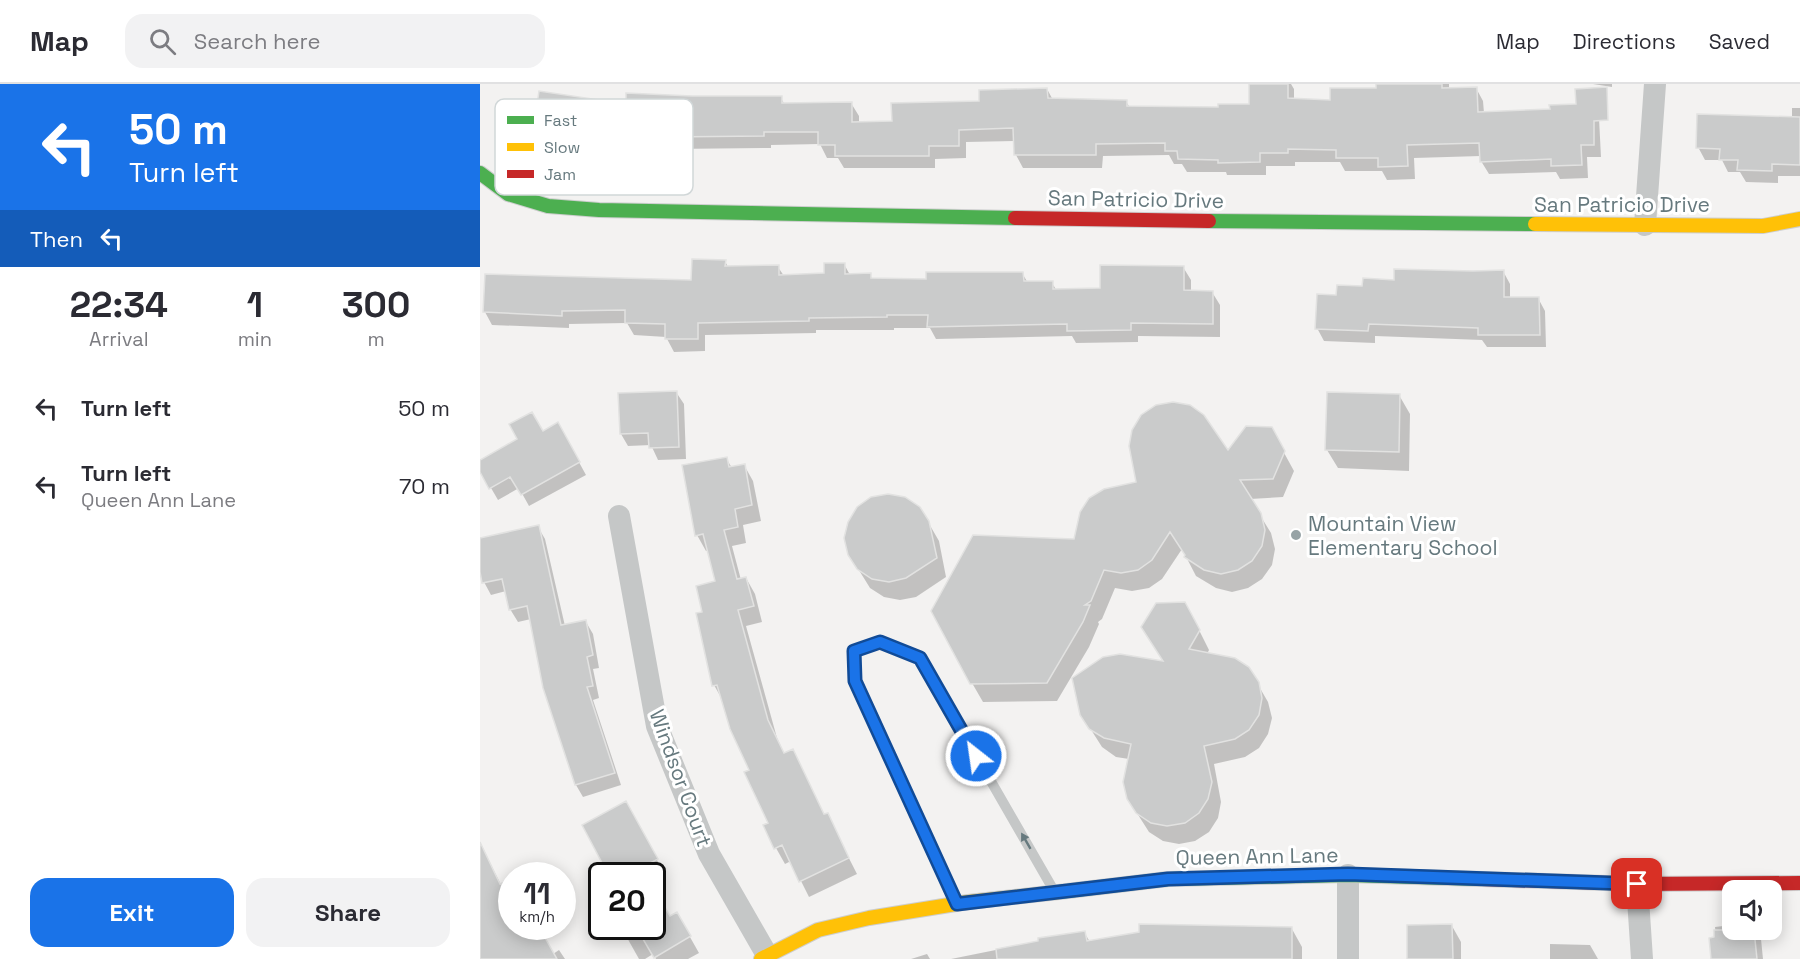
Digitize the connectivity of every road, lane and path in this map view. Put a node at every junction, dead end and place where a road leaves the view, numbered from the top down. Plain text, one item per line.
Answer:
1 (1655, 84) edge
2 (480, 173) edge
3 (495, 184) edge
4 (511, 195) edge
5 (1800, 219) edge
6 (1645, 225) junction
7 (619, 516) dead end
8 (1348, 874) junction
9 (1800, 883) edge
10 (1637, 884) junction
11 (1055, 892) junction
12 (957, 904) junction
13 (764, 957) edge
14 (1348, 959) edge
15 (1642, 959) edge

1 - 6 street
2 - 3 street, San Patricio Drive
4 - 6 street, San Patricio Drive
5 - 6 street, San Patricio Drive
7 - 13 street, Windsor Court
8 - 10 street, Queen Ann Lane
8 - 11 street, Queen Ann Lane
8 - 14 street
9 - 10 street, Queen Ann Lane
10 - 15 street
11 - 12 street, Queen Ann Lane
11 -> 12 lane
12 - 13 street, Queen Ann Lane

